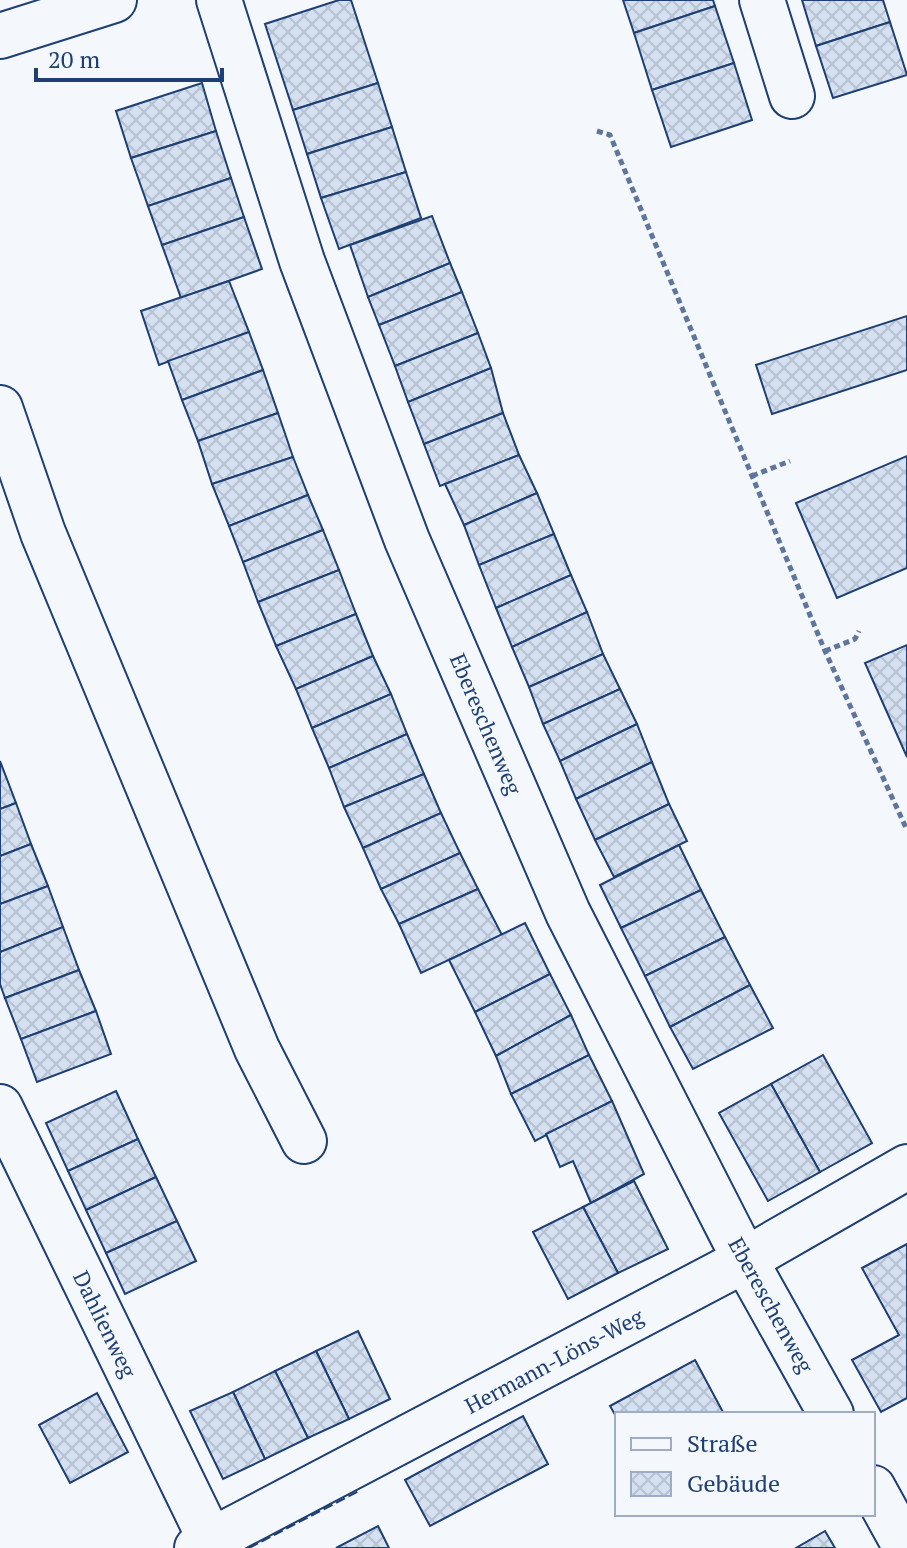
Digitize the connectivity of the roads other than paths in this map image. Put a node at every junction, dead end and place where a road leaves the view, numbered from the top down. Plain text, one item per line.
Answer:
1 (114, 0) edge
2 (219, 0) edge
3 (762, 0) edge
4 (0, 36) edge
5 (792, 96) dead end
6 (0, 408) edge
7 (0, 1107) edge
8 (304, 1141) dead end
9 (907, 1167) edge
10 (745, 1260) junction
11 (830, 1412) edge
12 (875, 1492) edge
13 (204, 1544) edge
14 (906, 1548) edge

1 - 4 street
2 - 10 street, Ebereschenweg
3 - 5 street
6 - 8 street
7 - 13 street, Dahlienweg
9 - 10 street, Hermann-Löns-Weg
10 - 11 street, Ebereschenweg
10 - 13 street, Hermann-Löns-Weg
12 - 14 street

